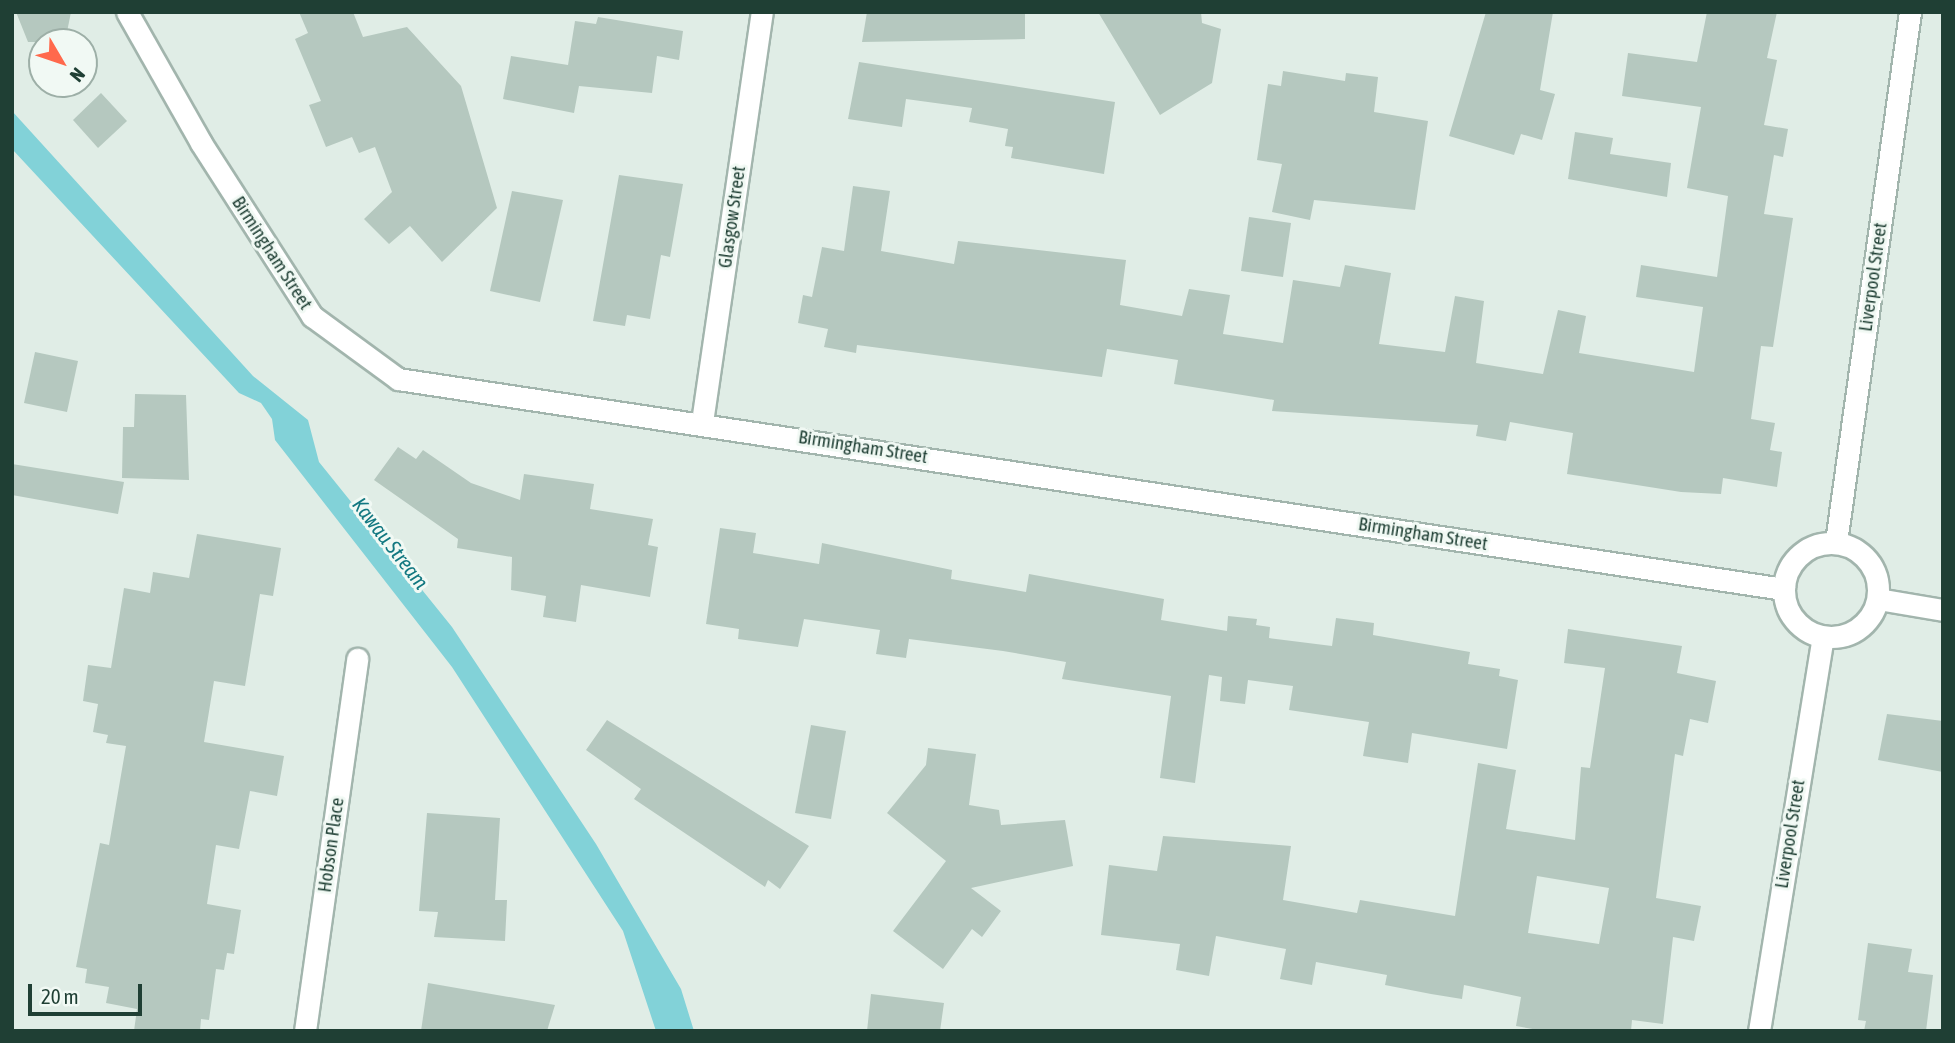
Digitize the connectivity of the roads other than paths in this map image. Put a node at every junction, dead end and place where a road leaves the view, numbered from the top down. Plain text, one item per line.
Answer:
1 (127, 12) edge
2 (762, 12) edge
3 (1910, 12) edge
4 (702, 422) junction
5 (1836, 542) junction
6 (1784, 589) junction
7 (1878, 599) junction
8 (1943, 610) edge
9 (1823, 637) junction
10 (357, 659) dead end
11 (305, 1031) edge
12 (1759, 1031) edge

1 - 4 street, Birmingham Street
2 - 4 street, Glasgow Street
3 - 5 street, Liverpool Street
4 - 6 street, Birmingham Street
5 - 6 street
5 - 7 street
6 - 9 street
7 - 8 street
7 - 9 street
9 - 12 street, Liverpool Street
10 - 11 street, Hobson Place

